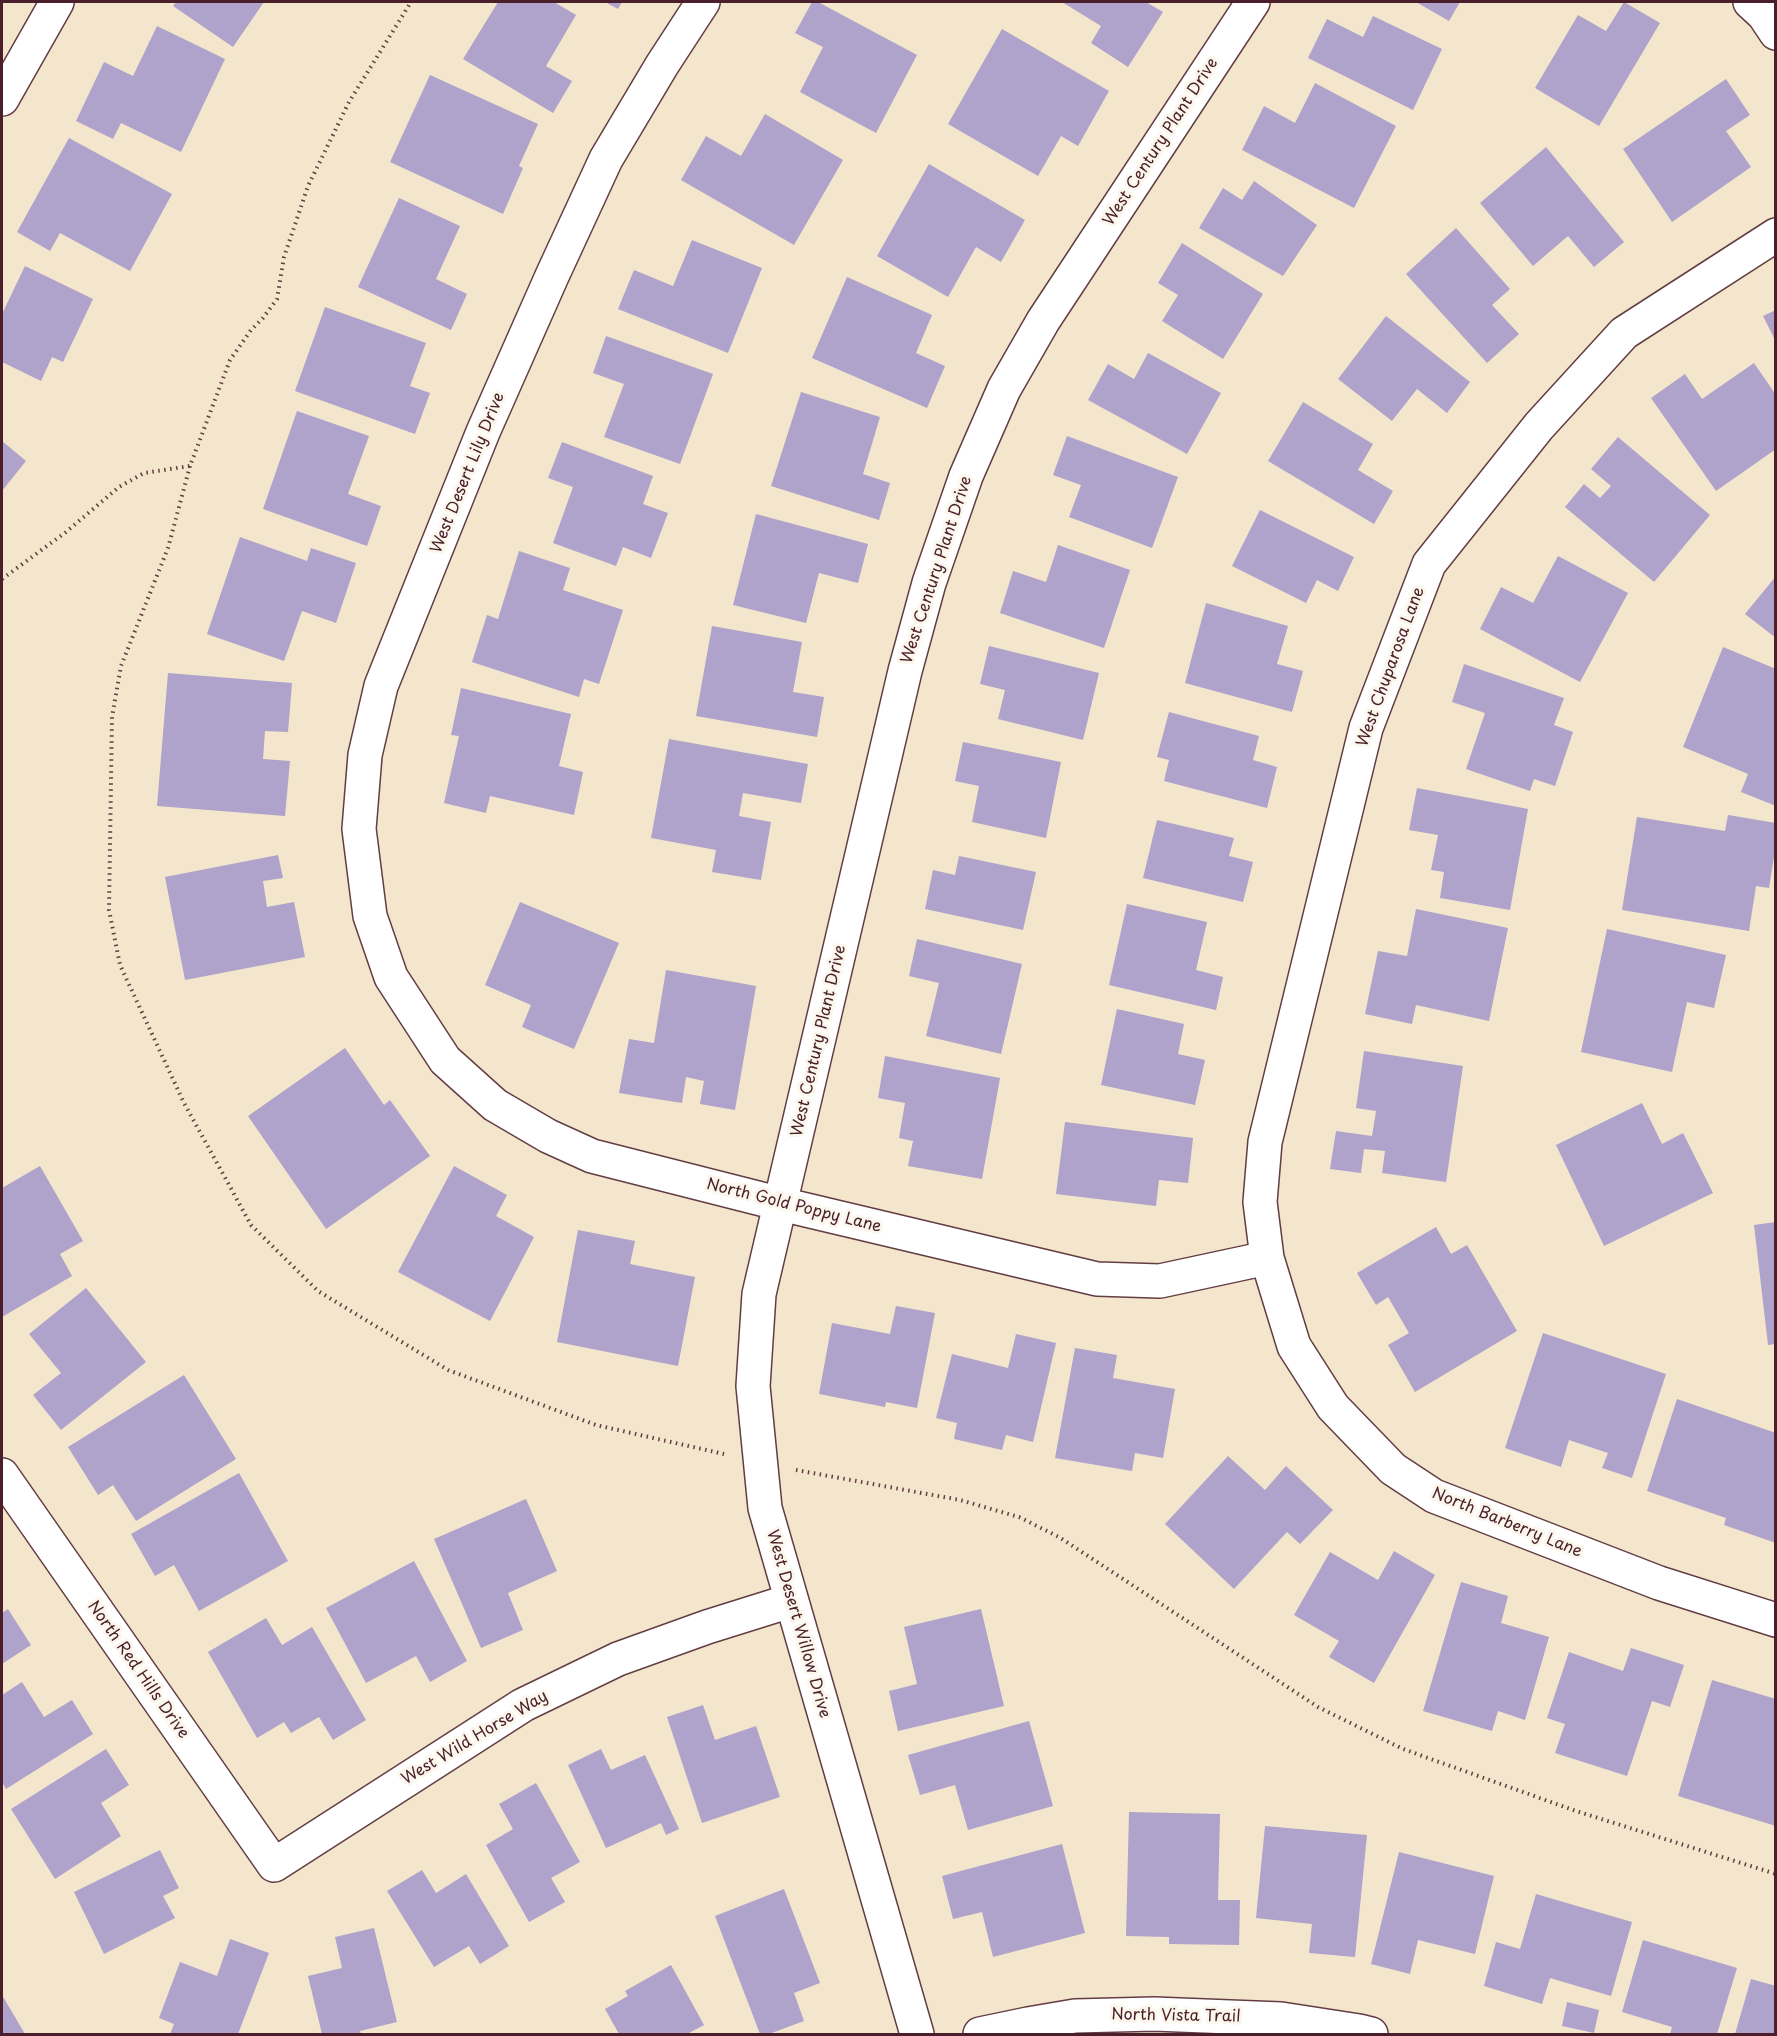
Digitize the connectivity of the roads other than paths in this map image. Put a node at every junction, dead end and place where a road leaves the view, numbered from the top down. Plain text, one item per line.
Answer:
1 (57, 2) edge
2 (703, 2) edge
3 (1253, 2) edge
4 (1750, 2) edge
5 (1776, 33) edge
6 (2, 99) edge
7 (1776, 235) edge
8 (391, 977) joint
9 (781, 1204) junction
10 (1267, 1258) junction
11 (1294, 1346) joint
12 (2, 1475) edge
13 (790, 1601) junction
14 (1776, 1620) edge
15 (274, 1865) joint
16 (917, 2034) edge
17 (980, 2034) edge
18 (1371, 2034) edge

1 - 6 street
2 - 8 street, West Desert Lily Drive
3 - 9 street, West Century Plant Drive
4 - 5 street
7 - 10 street, West Chuparosa Lane
8 - 9 street, North Gold Poppy Lane
9 - 10 street, North Gold Poppy Lane
9 - 13 street, West Desert Willow Drive
10 - 11 street, West Chuparosa Lane
11 - 14 street, North Barberry Lane
12 - 15 street, North Red Hills Drive
13 - 15 street, West Wild Horse Way
13 - 16 street, West Desert Willow Drive
17 - 18 street, North Vista Trail

